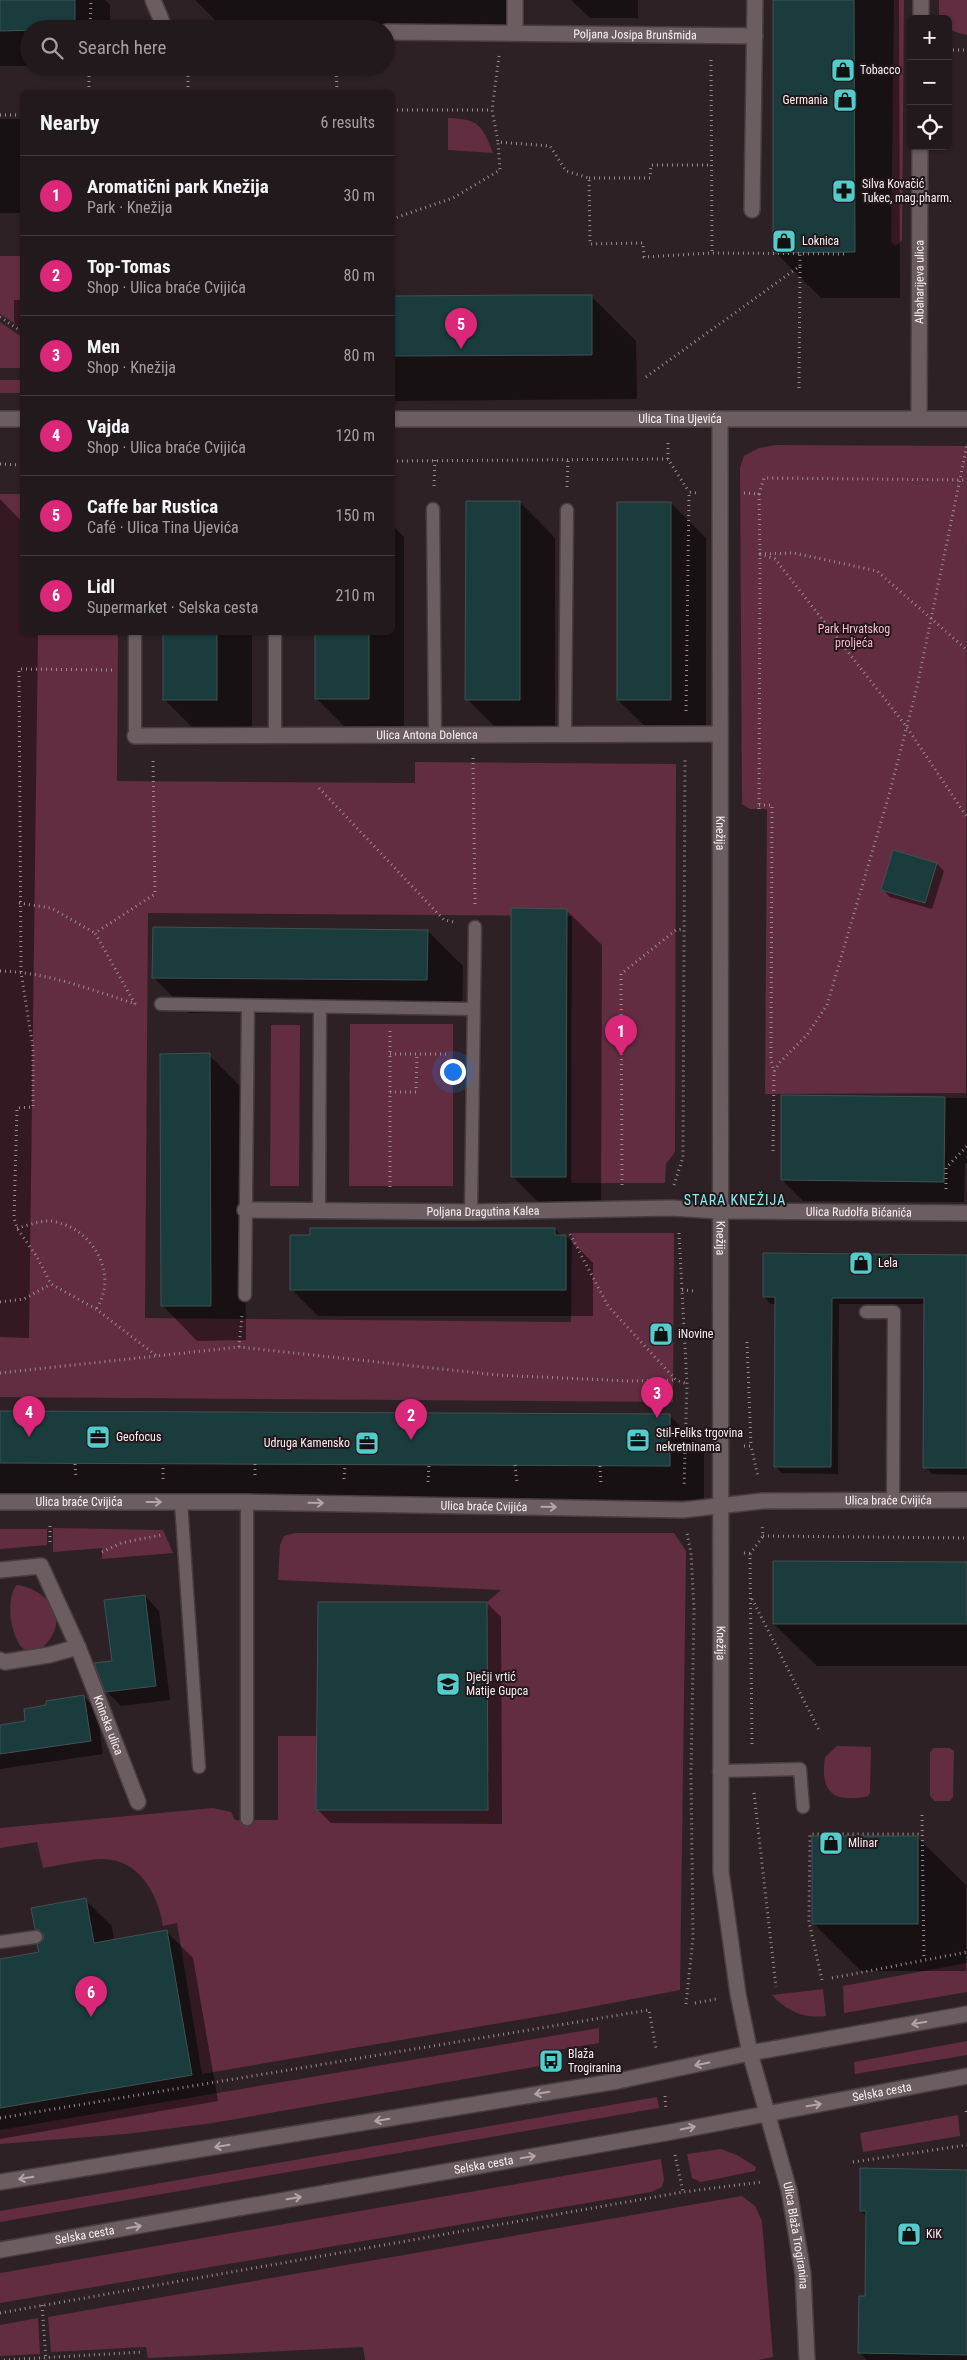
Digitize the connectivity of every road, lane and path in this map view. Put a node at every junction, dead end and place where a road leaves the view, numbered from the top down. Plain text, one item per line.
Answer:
1 (90, 0) edge
2 (153, 0) edge
3 (515, 0) edge
4 (755, 0) edge
5 (921, 0) edge
6 (922, 15) edge
7 (90, 20) edge
8 (161, 20) edge
9 (395, 32) edge
10 (509, 33) junction
11 (754, 36) junction
12 (952, 50) edge
13 (967, 50) edge
14 (710, 52) dead end
15 (90, 75) edge
16 (188, 75) edge
17 (336, 75) edge
18 (89, 90) edge
19 (188, 90) edge
20 (337, 90) edge
21 (395, 110) edge
22 (492, 110) junction
23 (0, 115) edge
24 (20, 115) edge
25 (498, 142) junction
26 (920, 150) edge
27 (711, 165) junction
28 (588, 178) junction
29 (752, 210) dead end
30 (395, 218) edge
31 (712, 253) junction
32 (800, 254) junction
33 (846, 254) dead end
34 (800, 266) junction
35 (0, 317) edge
36 (20, 331) edge
37 (646, 377) dead end
38 (799, 388) dead end
39 (919, 418) junction
40 (0, 419) edge
41 (20, 419) edge
42 (395, 419) edge
43 (720, 419) junction
44 (967, 419) edge
45 (668, 433) dead end
46 (967, 445) edge
47 (435, 459) junction
48 (668, 459) junction
49 (568, 460) junction
50 (395, 461) edge
51 (0, 464) edge
52 (20, 465) edge
53 (960, 480) junction
54 (967, 480) edge
55 (689, 492) junction
56 (705, 493) dead end
57 (744, 493) dead end
58 (759, 494) junction
59 (433, 508) joint
60 (567, 510) joint
61 (760, 554) junction
62 (931, 618) junction
63 (135, 635) edge
64 (275, 635) edge
65 (967, 650) edge
66 (135, 670) junction
67 (686, 721) dead end
68 (906, 726) junction
69 (565, 734) junction
70 (720, 734) junction
71 (435, 735) junction
72 (472, 735) junction
73 (135, 736) joint
74 (153, 736) junction
75 (275, 736) junction
76 (685, 752) dead end
77 (319, 788) dead end
78 (967, 817) edge
79 (19, 903) junction
80 (475, 927) junction
81 (684, 929) junction
82 (95, 933) junction
83 (0, 971) edge
84 (21, 972) junction
85 (136, 1004) junction
86 (161, 1004) joint
87 (248, 1006) junction
88 (320, 1007) junction
89 (391, 1008) junction
90 (473, 1009) junction
91 (390, 1054) junction
92 (416, 1054) junction
93 (472, 1054) junction
94 (774, 1072) junction
95 (390, 1092) junction
96 (967, 1146) edge
97 (773, 1151) dead end
98 (622, 1184) dead end
99 (673, 1188) dead end
100 (946, 1189) dead end
101 (245, 1210) junction
102 (557, 1210) junction
103 (319, 1211) junction
104 (720, 1211) junction
105 (390, 1212) junction
106 (471, 1212) junction
107 (967, 1213) edge
108 (17, 1228) junction
109 (679, 1230) dead end
110 (51, 1284) junction
111 (682, 1290) junction
112 (696, 1291) dead end
113 (245, 1295) joint
114 (0, 1302) edge
115 (96, 1308) junction
116 (866, 1312) dead end
117 (747, 1340) dead end
118 (239, 1347) junction
119 (158, 1357) junction
120 (0, 1373) edge
121 (676, 1380) junction
122 (687, 1384) junction
123 (751, 1446) dead end
124 (345, 1464) dead end
125 (429, 1465) dead end
126 (515, 1465) dead end
127 (600, 1466) dead end
128 (428, 1486) dead end
129 (517, 1486) dead end
130 (601, 1486) dead end
131 (344, 1487) dead end
132 (893, 1500) junction
133 (967, 1500) edge
134 (0, 1502) edge
135 (181, 1502) junction
136 (247, 1502) junction
137 (720, 1506) junction
138 (683, 1510) junction
139 (50, 1523) dead end
140 (182, 1531) junction
141 (763, 1536) dead end
142 (967, 1538) edge
143 (50, 1550) dead end
144 (102, 1552) dead end
145 (0, 1570) edge
146 (750, 1596) dead end
147 (78, 1647) junction
148 (0, 1660) edge
149 (819, 1730) dead end
150 (199, 1767) dead end
151 (719, 1770) junction
152 (138, 1802) dead end
153 (803, 1807) dead end
154 (922, 1815) dead end
155 (247, 1819) dead end
156 (922, 1834) junction
157 (36, 1937) dead end
158 (0, 1942) edge
159 (967, 1952) edge
160 (924, 1960) junction
161 (832, 1978) dead end
162 (822, 1980) dead end
163 (686, 2004) dead end
164 (967, 2014) edge
165 (655, 2046) dead end
166 (750, 2053) junction
167 (967, 2076) edge
168 (664, 2093) dead end
169 (666, 2108) dead end
170 (966, 2111) edge
171 (766, 2114) junction
172 (967, 2116) edge
173 (0, 2118) edge
174 (967, 2145) edge
175 (676, 2157) dead end
176 (854, 2162) dead end
177 (0, 2182) edge
178 (761, 2182) dead end
179 (682, 2192) junction
180 (0, 2250) edge
181 (42, 2305) junction
182 (0, 2313) edge
183 (143, 2352) dead end
184 (112, 2354) junction
185 (46, 2359) edge
186 (4, 2360) edge
187 (112, 2360) edge
188 (807, 2360) edge

1 - 7 path
2 - 8 street
3 - 10 street
4 - 11 street
5 - 6 street
9 - 10 street, Poljana Josipa Brunšmida
10 - 11 street, Poljana Josipa Brunšmida
10 - 22 path
11 - 29 street
12 - 13 path
14 - 27 path
15 - 18 path
16 - 19 path
17 - 20 path
21 - 22 path
22 - 25 path
23 - 24 path
25 - 28 path
25 - 30 path
26 - 39 street, Albaharijeva ulica
27 - 28 path
27 - 31 path
28 - 31 path
31 - 32 path
32 - 33 path
32 - 34 path
34 - 37 path
34 - 38 path
35 - 36 path
39 - 43 street, Ulica Tina Ujevića
39 - 44 street, Ulica Tina Ujevića
40 - 41 street
42 - 43 street, Ulica Tina Ujevića
43 - 70 street, Knežija
45 - 48 path
46 - 53 path
47 - 49 path
47 - 50 path
47 - 59 path
48 - 49 path
48 - 55 path
49 - 60 path
51 - 52 path
53 - 54 path
53 - 58 path
53 - 62 path
55 - 56 path
55 - 67 path
57 - 58 path
58 - 61 path
59 - 71 lane
60 - 69 lane
61 - 62 path
61 - 68 path
61 - 94 path
62 - 65 path
62 - 68 path
63 - 66 lane
64 - 75 lane
66 - 73 lane
66 - 79 path
68 - 78 path
68 - 94 path
69 - 70 street, Ulica Antona Dolenca
69 - 72 street, Ulica Antona Dolenca
70 - 104 street, Knežija
71 - 72 street, Ulica Antona Dolenca
71 - 75 street, Ulica Antona Dolenca
72 - 80 path
73 - 74 street, Ulica Antona Dolenca
74 - 75 street, Ulica Antona Dolenca
74 - 82 path
76 - 81 path
77 - 80 path
79 - 82 path
79 - 84 path
80 - 90 lane
81 - 98 path
81 - 99 path
82 - 85 path
83 - 84 path
84 - 85 path
84 - 108 path
85 - 86 path
86 - 87 lane
87 - 88 lane
87 - 101 lane
88 - 89 lane
88 - 103 lane
89 - 90 lane
89 - 91 path
90 - 93 lane
91 - 92 path
91 - 95 path
92 - 93 path
92 - 95 path
93 - 106 lane
94 - 97 path
95 - 105 path
96 - 100 path
101 - 103 street, Poljana Dragutina Kalea
101 - 113 lane
102 - 104 street, Poljana Dragutina Kalea
102 - 106 street, Poljana Dragutina Kalea
102 - 121 path
103 - 105 street, Poljana Dragutina Kalea
104 - 107 street, Ulica Rudolfa Bićanića
104 - 137 street, Knežija
105 - 106 street, Poljana Dragutina Kalea
108 - 110 path
108 - 115 path
109 - 111 path
110 - 114 path
110 - 115 path
111 - 112 path
111 - 122 path
113 - 118 path
115 - 119 path
116 - 132 lane
117 - 123 path
118 - 119 path
118 - 121 path
119 - 120 path
121 - 122 path
122 - 138 path
124 - 131 path
125 - 128 path
126 - 129 path
127 - 130 path
132 - 133 street, Ulica braće Cvijića
132 - 137 street, Ulica braće Cvijića
134 -> 135 street, Ulica braće Cvijića
135 - 136 street, Ulica braće Cvijića
135 - 140 lane
136 -> 138 street, Ulica braće Cvijića
136 - 155 lane
137 - 138 street, Ulica braće Cvijića
137 - 151 street, Knežija
138 - 163 path
139 - 143 path
140 - 144 path
140 - 150 lane
141 - 142 path
145 - 147 street, Kninska ulica
146 - 149 path
147 - 148 street
147 - 152 street, Kninska ulica
151 - 153 lane
151 - 166 street, Knežija
154 - 156 path
156 - 160 path
156 - 162 path
157 - 158 lane
159 - 160 path
160 - 161 path
164 -> 166 street
165 - 173 path
166 - 171 street, Ulica Blaža Trogiranina
166 -> 177 street
171 -> 167 street, Selska cesta
168 - 169 path
170 - 172 path
180 -> 171 street, Selska cesta
171 - 188 street, Ulica Blaža Trogiranina
174 - 176 path
175 - 179 path
178 - 179 path
179 - 181 path
181 - 182 path
181 - 185 path
183 - 184 path
184 - 185 path
184 - 187 path
185 - 186 path

